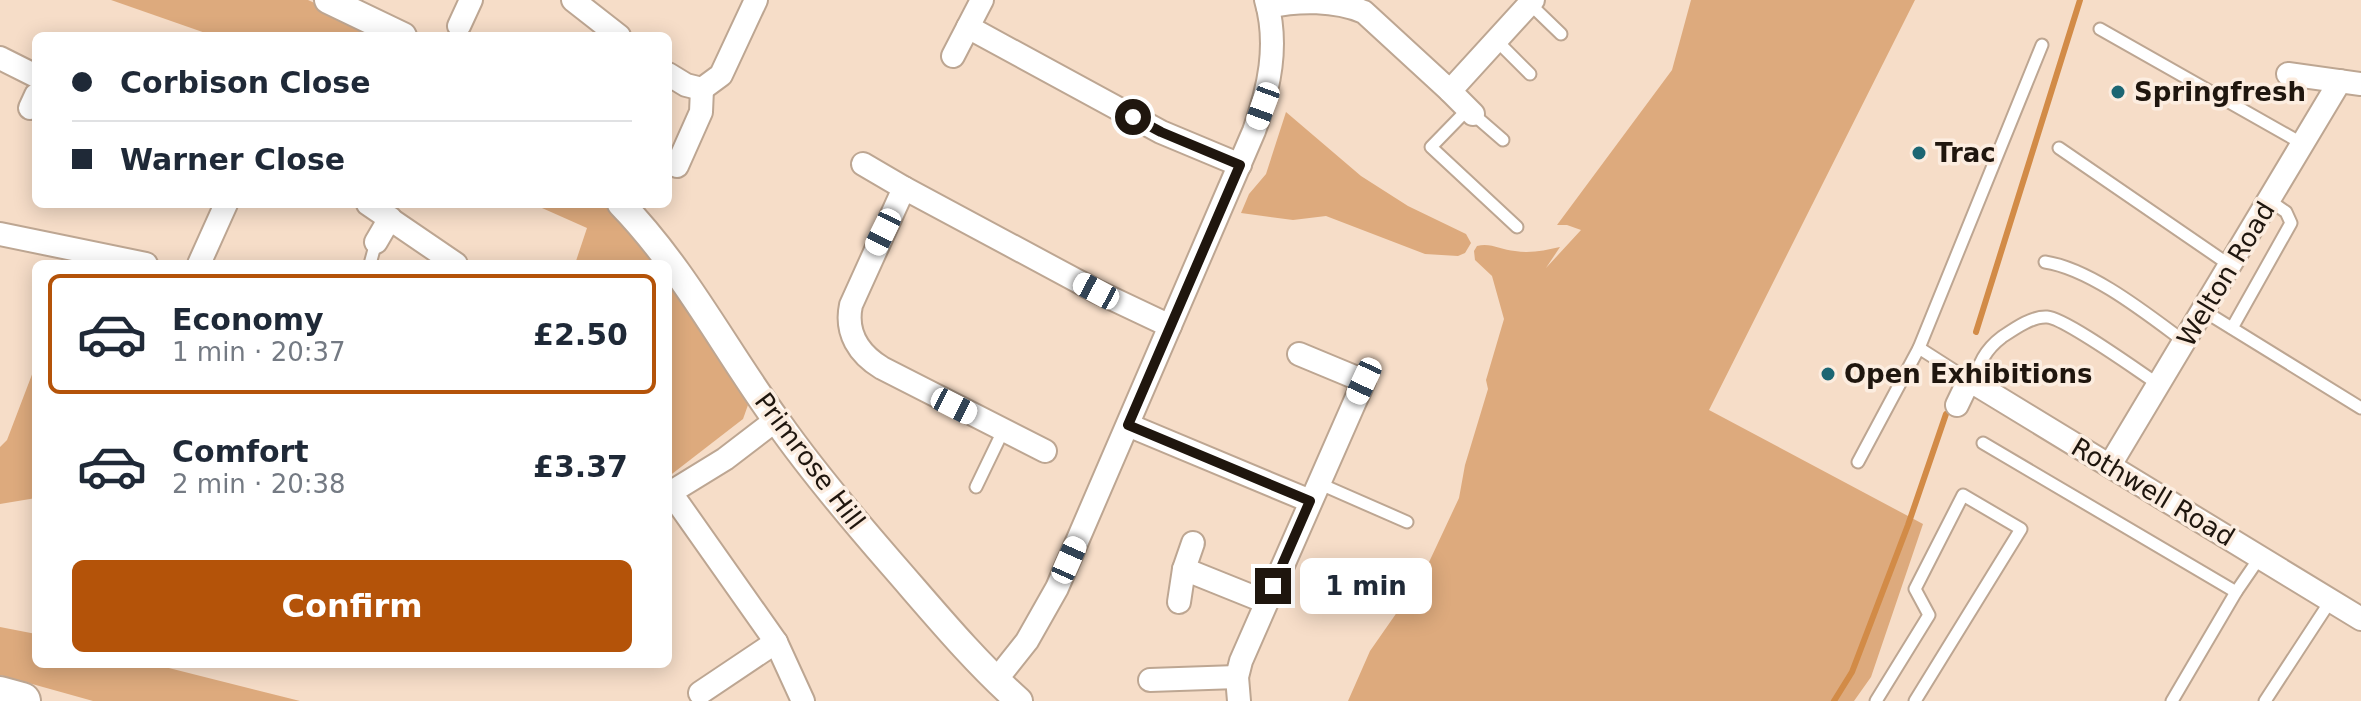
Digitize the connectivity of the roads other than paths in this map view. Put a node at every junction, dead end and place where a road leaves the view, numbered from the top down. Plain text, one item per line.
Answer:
1 (328, 0) edge
2 (471, 0) edge
3 (573, 0) edge
4 (756, 0) edge
5 (982, 0) edge
6 (1532, 2) edge
7 (1267, 3) edge
8 (1367, 6) edge
9 (459, 26) dead end
10 (968, 27) junction
11 (2100, 29) dead end
12 (395, 32) edge
13 (614, 32) edge
14 (1561, 34) dead end
15 (1496, 40) junction
16 (2042, 45) dead end
17 (953, 56) dead end
18 (0, 58) edge
19 (32, 74) edge
20 (1530, 74) dead end
21 (2288, 74) dead end
22 (672, 76) edge
23 (2350, 82) edge
24 (702, 89) junction
25 (1450, 91) junction
26 (1471, 111) junction
27 (1503, 140) dead end
28 (2303, 145) junction
29 (2059, 148) dead end
30 (863, 164) dead end
31 (1240, 165) junction
32 (677, 166) dead end
33 (904, 188) junction
34 (2270, 201) junction
35 (224, 208) edge
36 (374, 208) edge
37 (625, 208) edge
38 (390, 218) junction
39 (1517, 227) dead end
40 (0, 234) edge
41 (373, 253) edge
42 (125, 260) edge
43 (201, 260) edge
44 (450, 260) edge
45 (670, 260) edge
46 (2045, 262) dead end
47 (672, 263) edge
48 (2231, 266) junction
49 (2204, 311) junction
50 (1170, 326) junction
51 (2232, 328) junction
52 (2185, 342) junction
53 (1919, 348) junction
54 (1299, 354) dead end
55 (1972, 382) junction
56 (2158, 384) junction
57 (1957, 405) dead end
58 (2361, 408) edge
59 (776, 420) junction
60 (1128, 425) junction
61 (1003, 431) junction
62 (1983, 443) dead end
63 (1045, 451) dead end
64 (1858, 462) dead end
65 (2110, 465) junction
66 (976, 487) dead end
67 (672, 492) edge
68 (1314, 492) junction
69 (672, 498) edge
70 (1407, 522) dead end
71 (1193, 543) dead end
72 (2260, 557) junction
73 (1184, 569) junction
74 (2236, 592) junction
75 (2331, 600) junction
76 (1179, 602) dead end
77 (1266, 602) junction
78 (2361, 619) edge
79 (776, 642) junction
80 (1237, 677) junction
81 (996, 680) junction
82 (1150, 680) dead end
83 (0, 695) edge
84 (694, 697) edge
85 (22, 701) edge
86 (803, 701) edge
87 (1019, 701) edge
88 (1239, 701) edge
89 (1876, 701) edge
90 (1915, 701) edge
91 (2172, 701) edge
92 (2265, 701) edge

1 - 12 street
2 - 9 street
3 - 13 street
4 - 24 street
5 - 10 street
6 - 14 lane
6 - 15 street
7 - 8 street
7 - 31 street
8 - 25 street
10 - 17 street
10 - 31 street
11 - 28 lane
15 - 20 lane
15 - 25 street
16 - 53 lane
18 - 19 street
21 - 23 street, Welton Road
22 - 24 street
23 - 28 street, Welton Road
24 - 32 street
25 - 26 street
26 - 27 lane
26 - 39 lane
28 - 34 street, Welton Road
29 - 48 lane
30 - 33 street
31 - 50 street
33 - 50 street
33 - 61 street
34 - 48 street, Welton Road
34 - 51 lane
35 - 43 street
36 - 38 street
37 - 45 street, Primrose Hill
38 - 41 street
38 - 44 street
40 - 42 street
46 - 52 lane
47 - 59 street, Primrose Hill
48 - 49 street, Welton Road
49 - 51 lane
49 - 52 street, Welton Road
50 - 60 street
51 - 58 lane
52 - 56 street, Welton Road
53 - 55 lane
53 - 64 lane
54 - 68 street
55 - 56 lane
55 - 57 street
55 - 65 street, Rothwell Road
56 - 65 street, Welton Road
59 - 67 street
59 - 81 street, Primrose Hill
60 - 68 street
60 - 81 street
61 - 63 street
61 - 66 lane
62 - 74 lane
65 - 72 street, Rothwell Road
68 - 70 lane
68 - 77 street
69 - 79 street
71 - 73 street
72 - 74 lane
72 - 75 street, Rothwell Road
73 - 76 street
73 - 77 street
74 - 91 lane
75 - 78 street, Rothwell Road
75 - 92 lane
77 - 80 street
79 - 84 street
79 - 86 street
80 - 82 street
80 - 88 street
81 - 87 street, Primrose Hill
83 - 85 highway
89 - 90 lane

